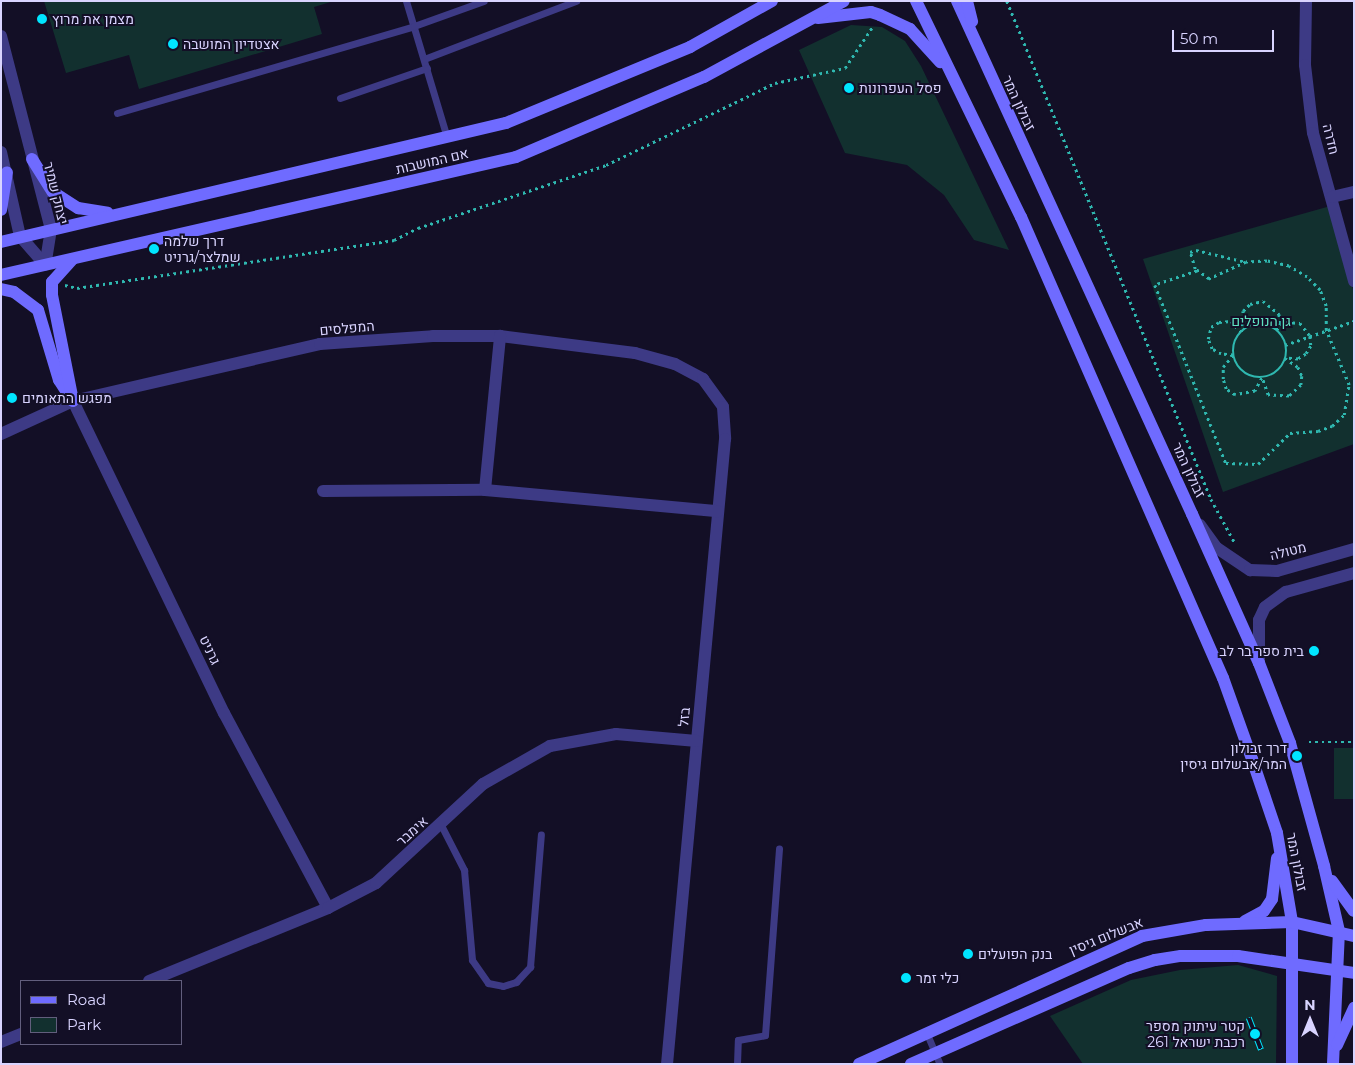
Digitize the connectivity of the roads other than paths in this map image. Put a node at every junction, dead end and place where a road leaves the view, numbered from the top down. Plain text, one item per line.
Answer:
1 (406, 1) edge
2 (484, 1) edge
3 (576, 1) edge
4 (772, 1) edge
5 (844, 1) edge
6 (916, 1) edge
7 (957, 1) edge
8 (967, 1) edge
9 (1306, 1) edge
10 (813, 19) junction
11 (414, 26) junction
12 (1, 36) edge
13 (978, 48) junction
14 (424, 59) junction
15 (426, 68) junction
16 (949, 73) junction
17 (340, 98) dead end
18 (117, 113) dead end
19 (447, 138) junction
20 (1, 152) edge
21 (32, 159) junction
22 (7, 172) junction
23 (1354, 192) edge
24 (1332, 197) junction
25 (1, 210) edge
26 (113, 214) junction
27 (51, 229) junction
28 (20, 236) junction
29 (1, 242) edge
30 (74, 258) junction
31 (45, 265) junction
32 (1, 275) edge
33 (1354, 281) edge
34 (1, 289) edge
35 (500, 336) junction
36 (703, 379) joint
37 (73, 401) junction
38 (1, 434) edge
39 (485, 490) junction
40 (323, 491) dead end
41 (718, 511) junction
42 (1192, 514) junction
43 (1354, 549) edge
44 (1354, 573) edge
45 (1259, 663) junction
46 (697, 741) junction
47 (441, 825) junction
48 (1277, 833) junction
49 (541, 834) dead end
50 (779, 849) dead end
51 (1324, 866) junction
52 (328, 908) junction
53 (1354, 911) edge
54 (1292, 922) junction
55 (1237, 923) junction
56 (1339, 932) junction
57 (1354, 936) edge
58 (1294, 962) junction
59 (1338, 970) junction
60 (1354, 973) edge
61 (151, 980) edge
62 (1354, 1008) edge
63 (20, 1034) edge
64 (927, 1034) junction
65 (1, 1042) edge
66 (1333, 1058) edge
67 (937, 1059) edge
68 (667, 1064) edge
69 (737, 1064) edge
70 (859, 1064) edge
71 (911, 1064) edge
72 (1292, 1064) edge

1 - 11 lane
2 - 11 lane
3 - 14 lane
4 - 19 street, אם המושבות
5 - 10 street, אם המושבות
6 - 16 street, זבולון המר
7 - 13 street, זבולון המר
8 - 13 street
9 - 24 street, חדרה
10 - 16 street
10 - 30 street, אם המושבות
11 - 14 lane
11 - 18 lane
12 - 21 street, יצחק שמיר
13 - 42 street, זבולון המר
14 - 15 lane
15 - 17 lane
15 - 19 lane
16 - 48 street, זבולון המר
19 - 26 street, אם המושבות
20 - 22 street
21 - 26 street
21 - 27 street, יצחק שמיר
22 - 25 street
22 - 28 street
23 - 24 street
24 - 33 street, חדרה
26 - 27 street, אם המושבות
27 - 28 street, אם המושבות
27 - 31 street, יצחק שמיר
28 - 29 street, אם המושבות
28 - 31 street
30 - 31 street, אם המושבות
30 - 37 street
31 - 32 street, אם המושבות
34 - 37 street
35 - 36 street, המפלסים
35 - 37 street, המפלסים
35 - 39 street
36 - 41 street, בזל
37 - 38 street, המפלסים
37 - 52 street, גרניט
39 - 40 street
39 - 41 street
41 - 46 street, בזל
42 - 43 street, מטולה
42 - 45 street, זבולון המר
44 - 45 street
45 - 51 street, זבולון המר
46 - 47 street, אימבר
46 - 68 street, בזל
47 - 49 lane
47 - 52 street, אימבר
48 - 54 street, זבולון המר
48 - 55 street
50 - 69 lane
51 - 53 street
51 - 56 street, זבולון המר
52 - 61 street, אימבר
54 - 55 street, אבשלום גיסין
54 - 56 street, אבשלום גיסין
54 - 58 street, זבולון המר
55 - 64 street, אבשלום גיסין
56 - 57 street, אבשלום גיסין
56 - 59 street, זבולון המר
58 - 59 street
58 - 67 street
58 - 72 street, זבולון המר
59 - 60 street
59 - 66 street, זבולון המר
62 - 66 street
63 - 65 street
64 - 67 lane
64 - 70 street, אבשלום גיסין
67 - 71 street

